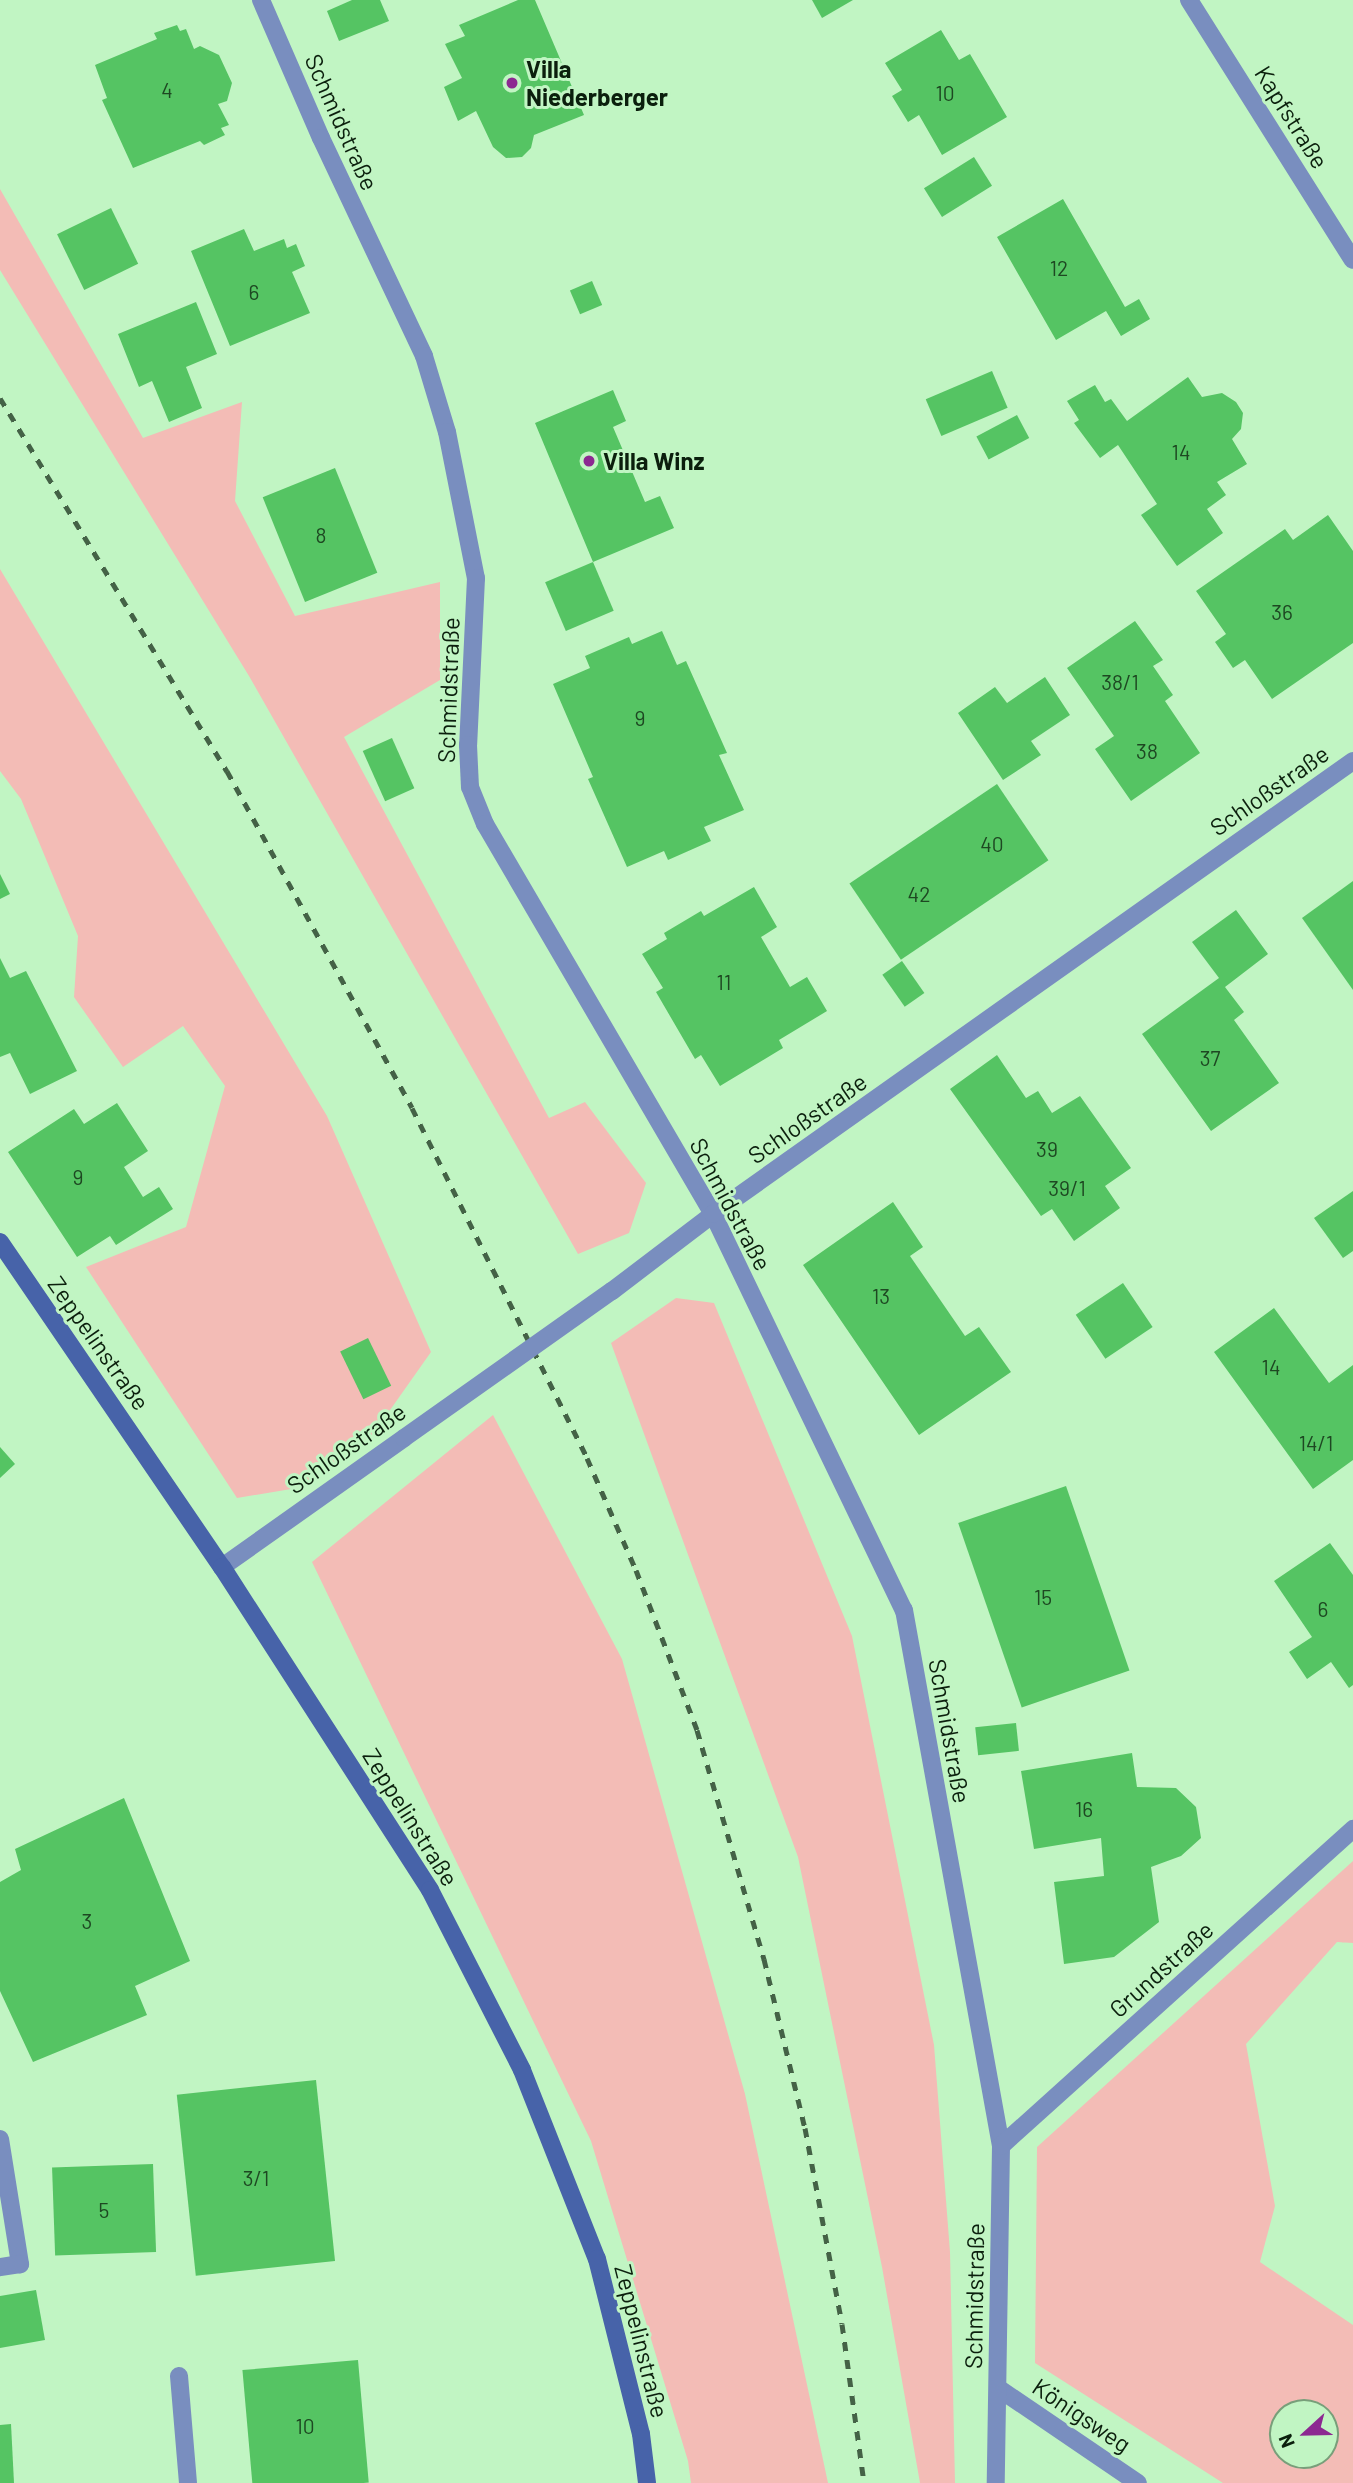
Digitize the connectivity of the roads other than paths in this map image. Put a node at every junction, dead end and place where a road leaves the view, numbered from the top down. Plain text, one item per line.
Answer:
1 (261, 0) edge
2 (1189, 0) edge
3 (1353, 260) edge
4 (1353, 761) edge
5 (713, 1214) junction
6 (2, 1251) edge
7 (222, 1567) junction
8 (1353, 1829) edge
9 (0, 2139) edge
10 (1001, 2146) junction
11 (0, 2267) edge
12 (178, 2376) dead end
13 (998, 2388) junction
14 (188, 2483) edge
15 (647, 2483) edge
16 (996, 2483) edge
17 (1138, 2483) edge

1 - 5 street, Schmidstraße
2 - 3 street, Kapfstraße
4 - 5 street, Schloßstraße
5 - 7 street, Schloßstraße, bridge
5 - 10 street, Schmidstraße
6 - 7 main road, Zeppelinstraße
7 - 15 main road, Zeppelinstraße
8 - 10 street, Grundstraße
9 - 11 street
10 - 13 street, Schmidstraße
12 - 14 street
13 - 16 street, Schmidstraße
13 - 17 street, Königsweg

